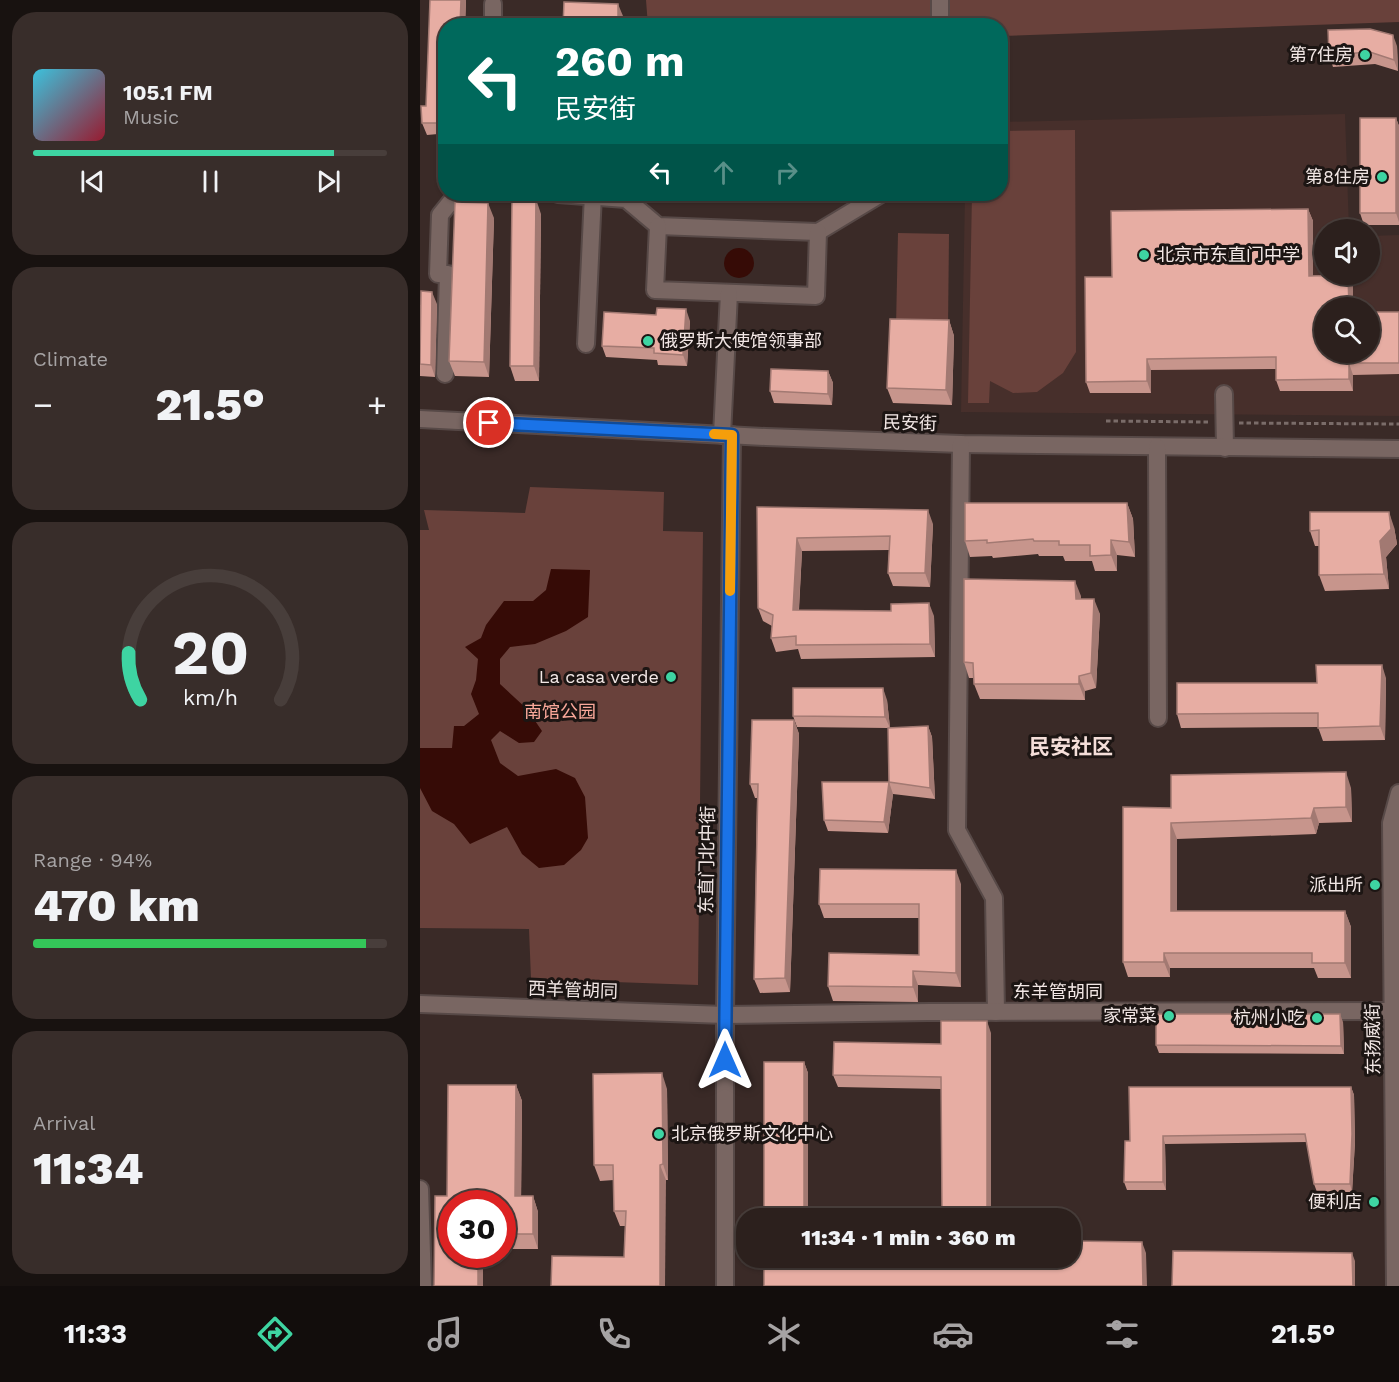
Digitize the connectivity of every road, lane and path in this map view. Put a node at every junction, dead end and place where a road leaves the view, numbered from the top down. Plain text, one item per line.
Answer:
1 (940, 0) edge
2 (493, 4) dead end
3 (493, 18) edge
4 (940, 18) edge
5 (451, 201) edge
6 (593, 201) edge
7 (628, 201) edge
8 (869, 201) edge
9 (658, 226) junction
10 (818, 232) junction
11 (729, 293) junction
12 (586, 344) dead end
13 (445, 374) dead end
14 (1224, 394) dead end
15 (420, 419) edge
16 (1106, 421) dead end
17 (1225, 422) junction
18 (1399, 424) edge
19 (727, 435) junction
20 (961, 444) junction
21 (1157, 447) junction
22 (1225, 448) junction
23 (1399, 449) edge
24 (1158, 718) dead end
25 (1399, 793) edge
26 (420, 1004) edge
27 (1392, 1011) junction
28 (996, 1012) junction
29 (725, 1015) junction
30 (420, 1189) edge
31 (423, 1286) edge
32 (725, 1286) edge
33 (1395, 1286) edge

1 - 4 street
2 - 3 street
5 - 13 street
6 - 12 street
7 - 9 street
8 - 10 street
9 - 10 street
9 - 11 street
10 - 11 street
11 - 19 street, 东直门北中街
14 - 17 street
15 - 19 street, 民安街
16 - 17 path
17 - 18 path
17 - 22 street
19 - 20 street, 民安街
19 - 29 street, 东直门北中街
20 - 21 street, 民安街
20 - 28 street
21 - 22 street, 民安街
21 - 24 street
22 - 23 street, 民安街
25 - 27 street, 东扬威街
26 - 29 street, 西羊管胡同
27 - 28 street, 东羊管胡同
27 - 33 street, 东扬威街
28 - 29 street, 东羊管胡同
29 - 32 street, 东直门北中街
30 - 31 street

